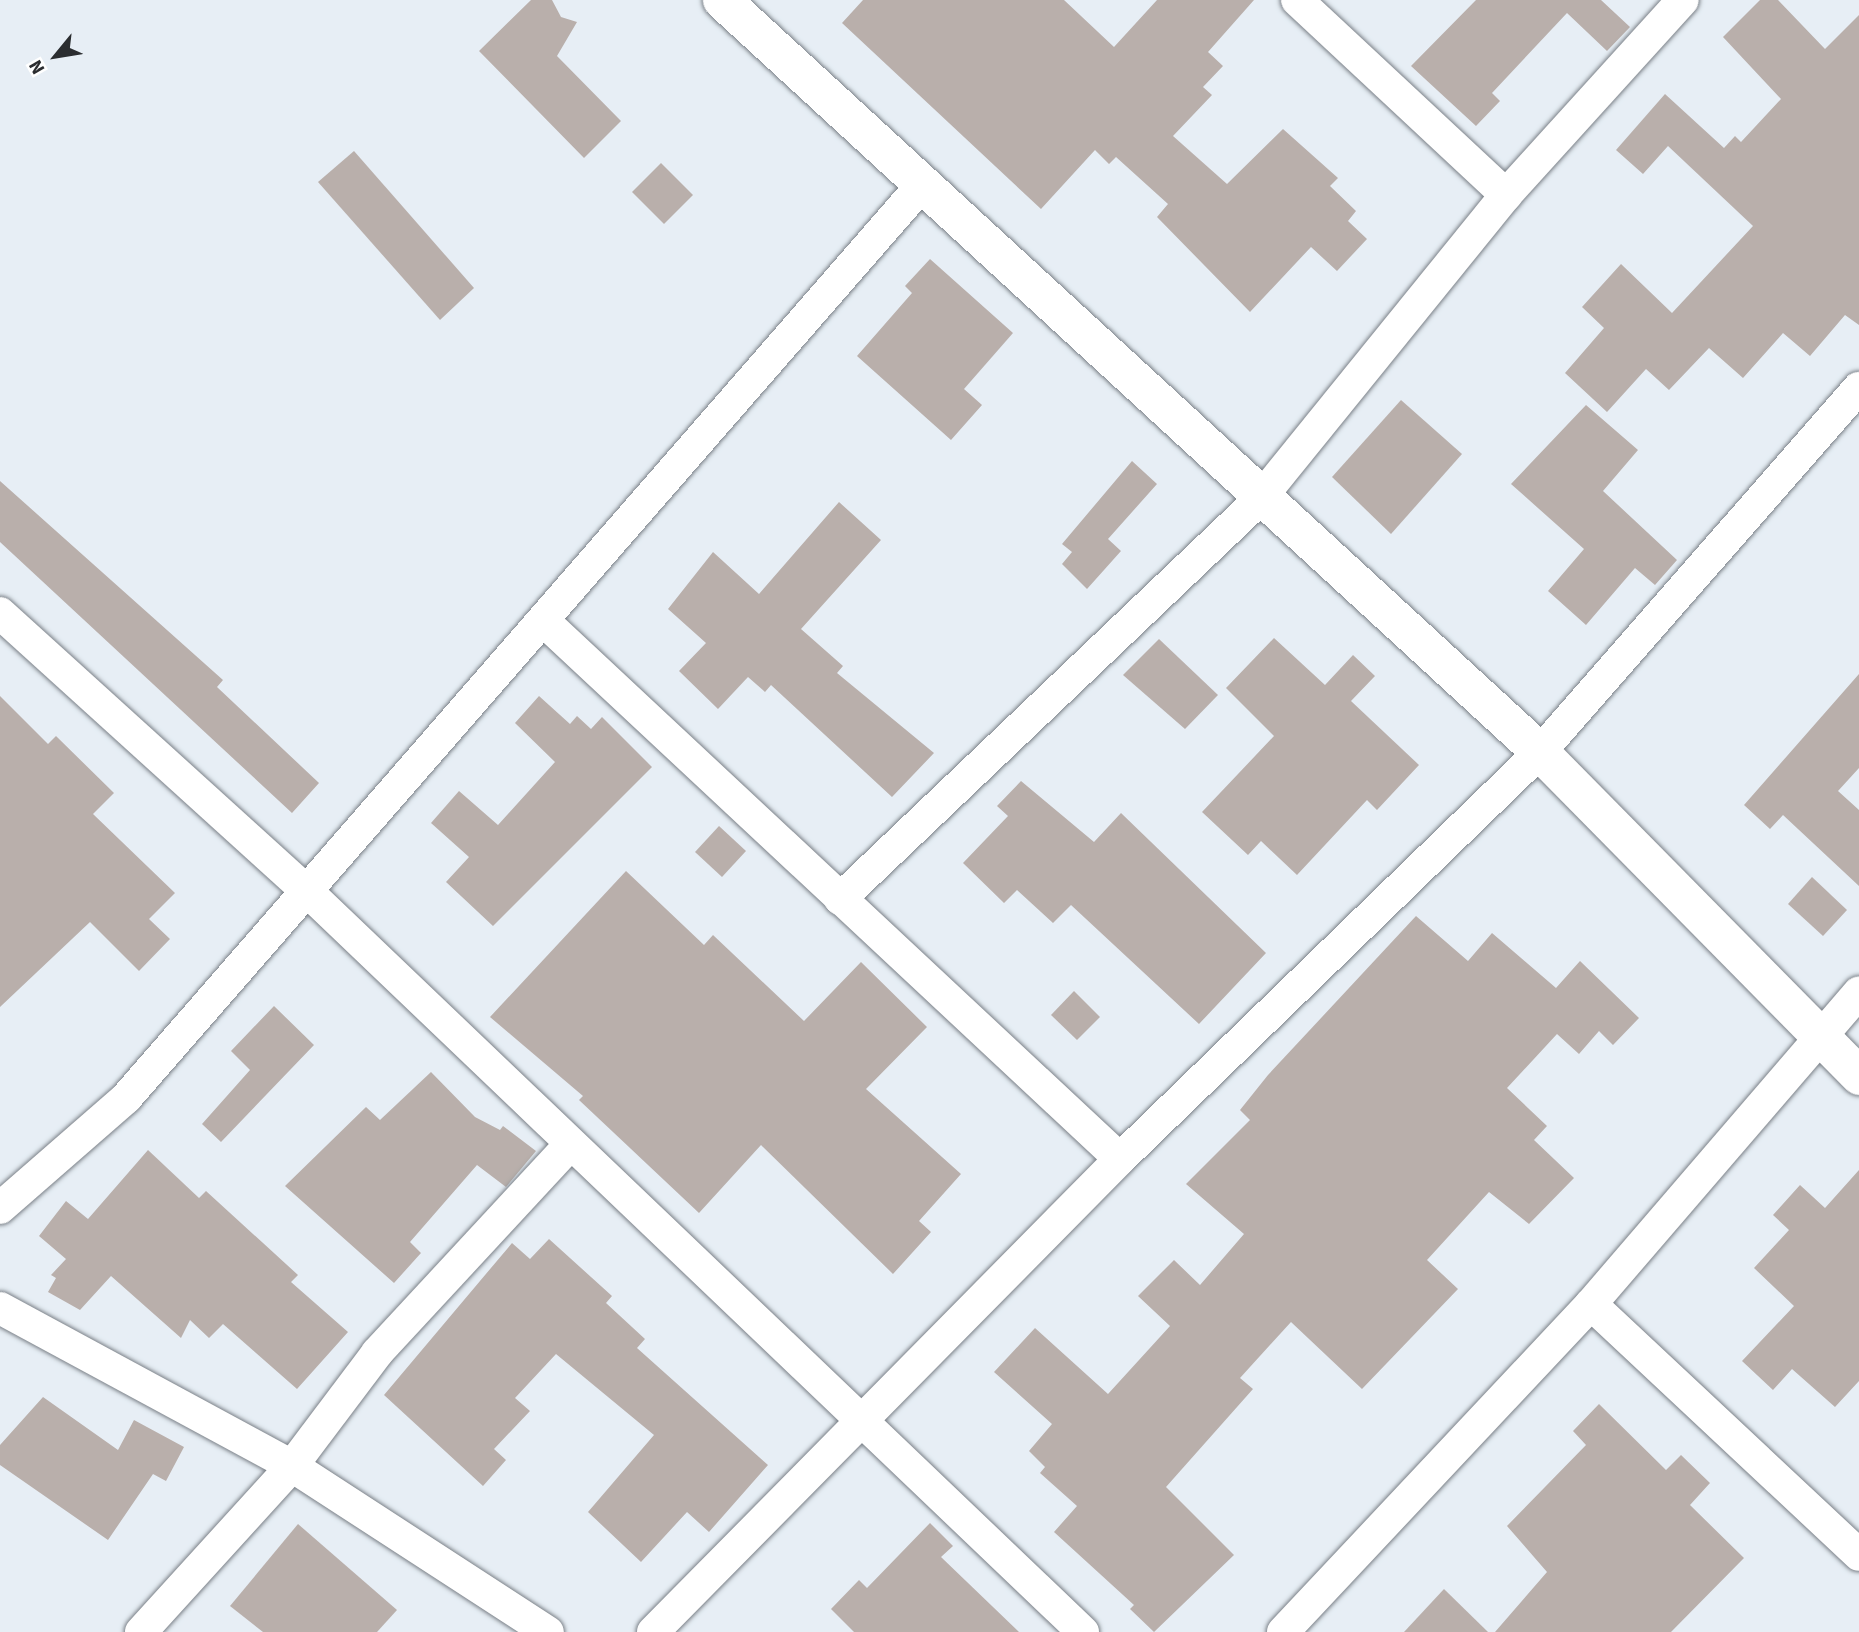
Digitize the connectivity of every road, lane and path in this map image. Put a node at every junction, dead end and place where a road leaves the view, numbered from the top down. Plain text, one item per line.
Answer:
1 (722, 0) edge
2 (1297, 0) edge
3 (1683, 0) edge
4 (921, 186) junction
5 (1506, 195) junction
6 (1859, 388) edge
7 (1259, 500) junction
8 (3, 620) edge
9 (546, 623) junction
10 (1539, 752) junction
11 (307, 891) junction
12 (841, 898) junction
13 (1859, 992) edge
14 (1817, 1038) junction
15 (1859, 1076) edge
16 (568, 1147) junction
17 (1120, 1158) junction
18 (0, 1209) edge
19 (1591, 1304) junction
20 (0, 1308) edge
21 (860, 1425) junction
22 (292, 1466) junction
23 (1859, 1555) edge
24 (141, 1632) edge
25 (548, 1632) edge
26 (653, 1632) edge
27 (1083, 1632) edge
28 (1283, 1632) edge

1 - 4 street
2 - 5 street
3 - 5 street
4 - 7 street
4 - 9 street
5 - 7 street
6 - 10 street
7 - 10 street
7 - 12 street
8 - 11 street
9 - 11 street
9 - 12 street
10 - 14 street
10 - 17 street
11 - 16 street
11 - 18 street
12 - 17 street
13 - 14 street
14 - 15 street
14 - 19 street
16 - 21 street
16 - 22 street
17 - 21 street
19 - 23 street
19 - 28 street
20 - 22 street
21 - 26 street
21 - 27 street
22 - 24 street
22 - 25 street

